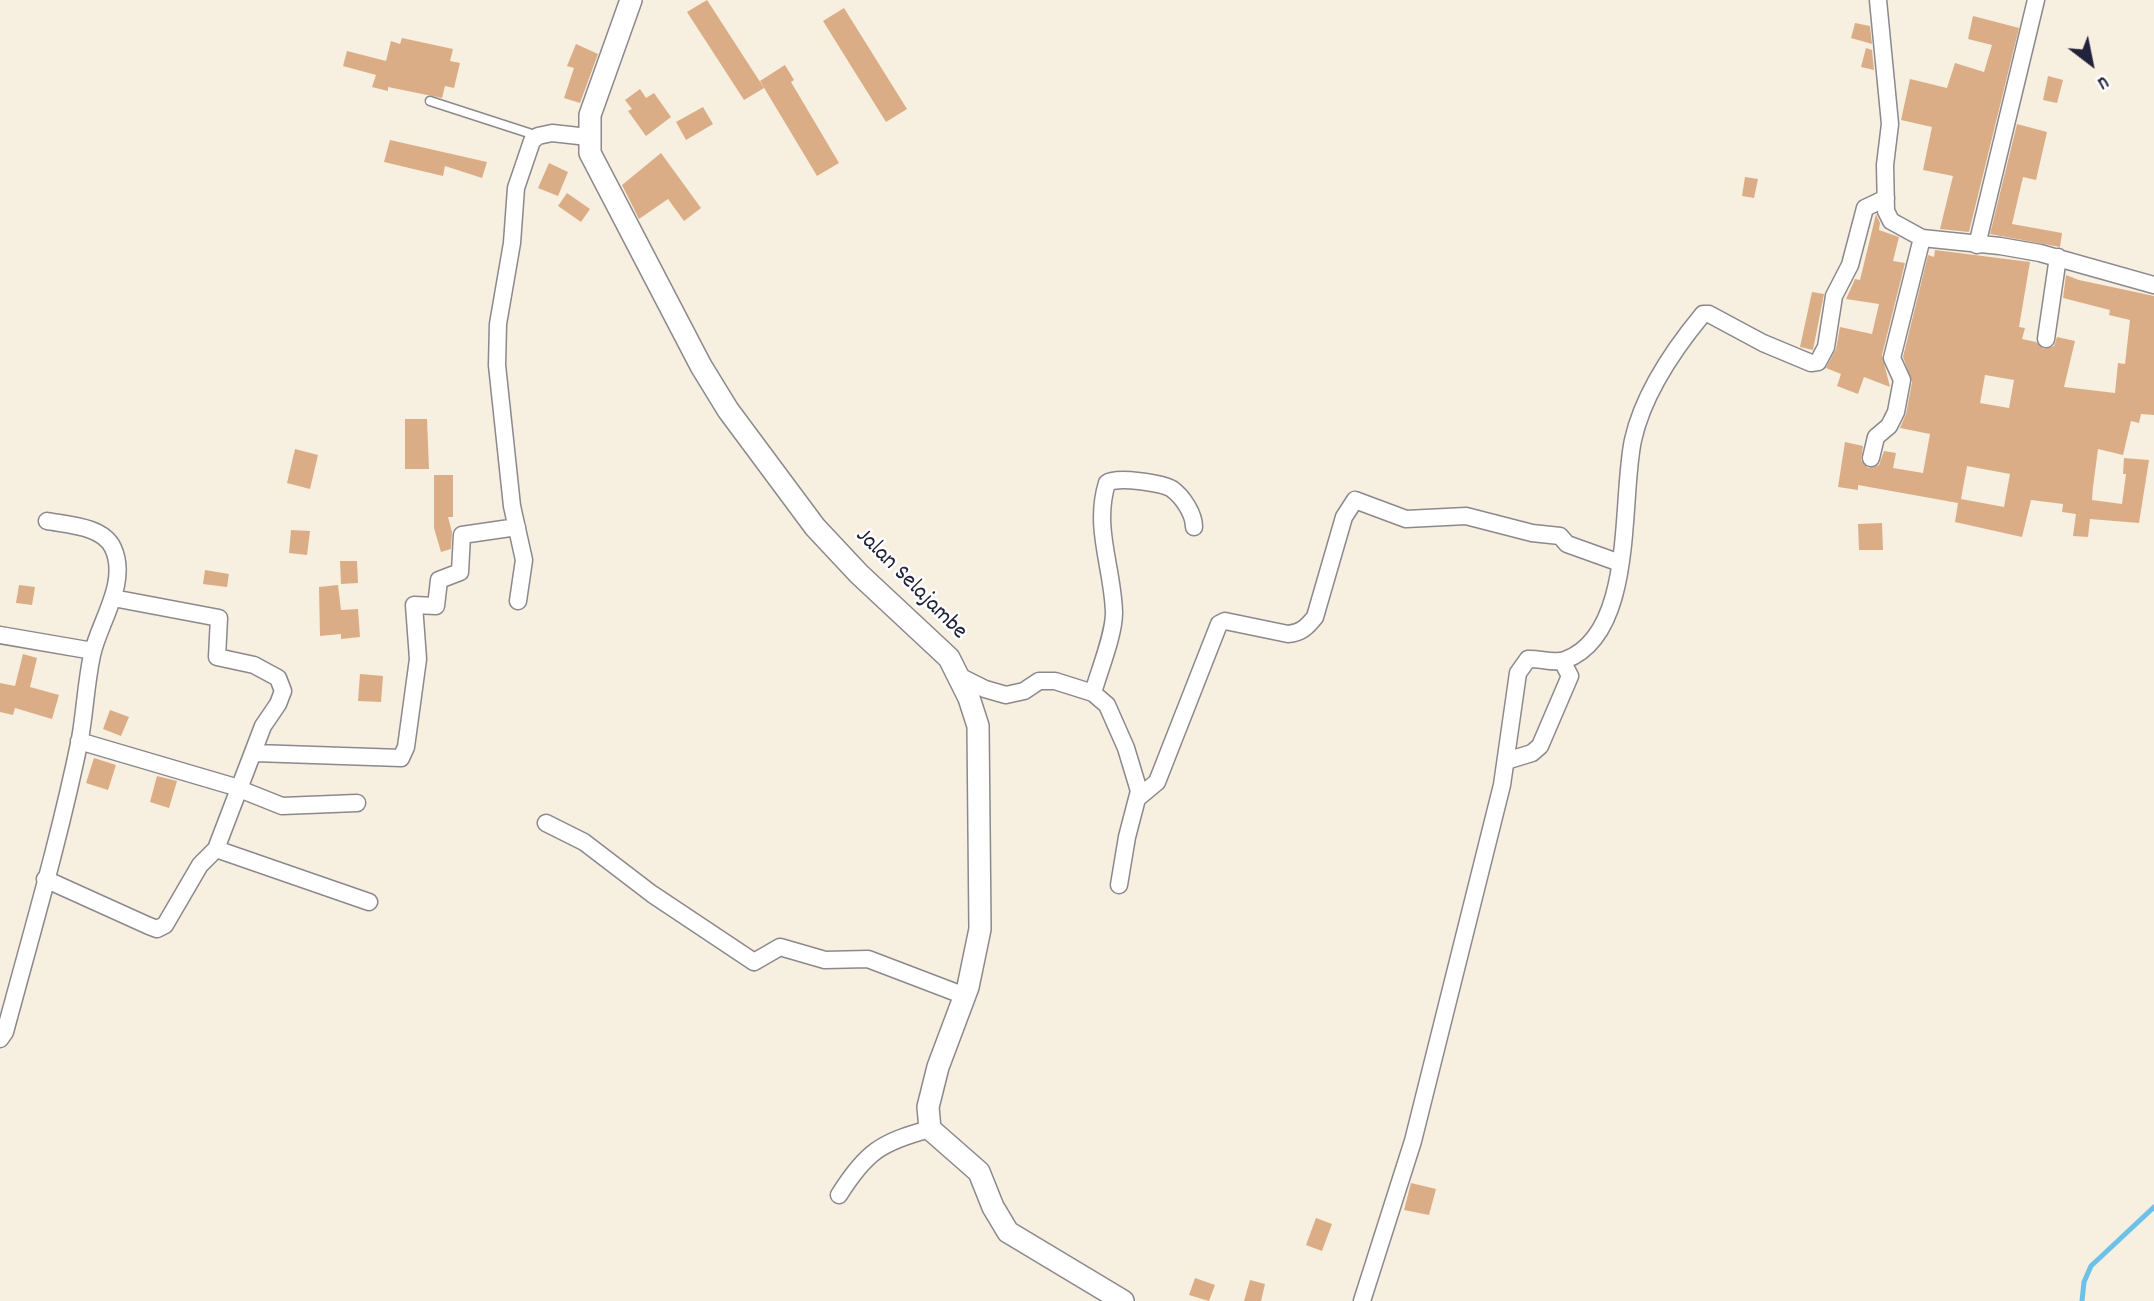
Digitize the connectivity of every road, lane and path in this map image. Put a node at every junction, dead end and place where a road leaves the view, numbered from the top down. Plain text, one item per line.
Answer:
1 (631, 0) edge
2 (1878, 0) edge
3 (2036, 0) edge
4 (430, 101) dead end
5 (538, 136) junction
6 (588, 137) junction
7 (1886, 198) junction
8 (1922, 238) junction
9 (1977, 245) junction
10 (2057, 257) junction
11 (2154, 285) edge
12 (2046, 339) dead end
13 (1871, 458) dead end
14 (47, 521) dead end
15 (517, 527) junction
16 (1194, 527) dead end
17 (1620, 563) junction
18 (113, 598) junction
19 (518, 601) dead end
20 (0, 635) edge
21 (93, 651) junction
22 (1562, 662) junction
23 (959, 676) junction
24 (1093, 693) junction
25 (79, 741) junction
26 (255, 753) junction
27 (1506, 761) junction
28 (240, 789) junction
29 (1139, 797) junction
30 (356, 803) dead end
31 (546, 823) dead end
32 (216, 849) junction
33 (45, 879) junction
34 (1119, 885) dead end
35 (369, 902) dead end
36 (965, 996) junction
37 (0, 1040) edge
38 (930, 1129) junction
39 (839, 1195) dead end
40 (1123, 1301) edge
41 (1362, 1301) edge

1 - 6 street, Jalan Selajambe
2 - 7 street
3 - 9 street
4 - 5 lane
5 - 6 street
5 - 15 street
6 - 23 street, Jalan Selajambe
7 - 8 street
7 - 17 street
8 - 9 street
8 - 13 street
9 - 10 street
10 - 11 street
10 - 12 street
14 - 18 street
15 - 19 street
15 - 26 street
16 - 24 street
17 - 22 street
17 - 29 street
18 - 21 street
18 - 26 street
20 - 21 street
21 - 25 street
22 - 27 street
22 - 27 street
23 - 24 street
23 - 36 street, Jalan Selajambe
24 - 29 street
25 - 28 street
25 - 33 street
26 - 28 street
27 - 41 street
28 - 30 street
28 - 32 street
29 - 34 street
31 - 36 street
32 - 33 street
32 - 35 street
33 - 37 street
36 - 38 street, Jalan Selajambe
38 - 39 street
38 - 40 street

